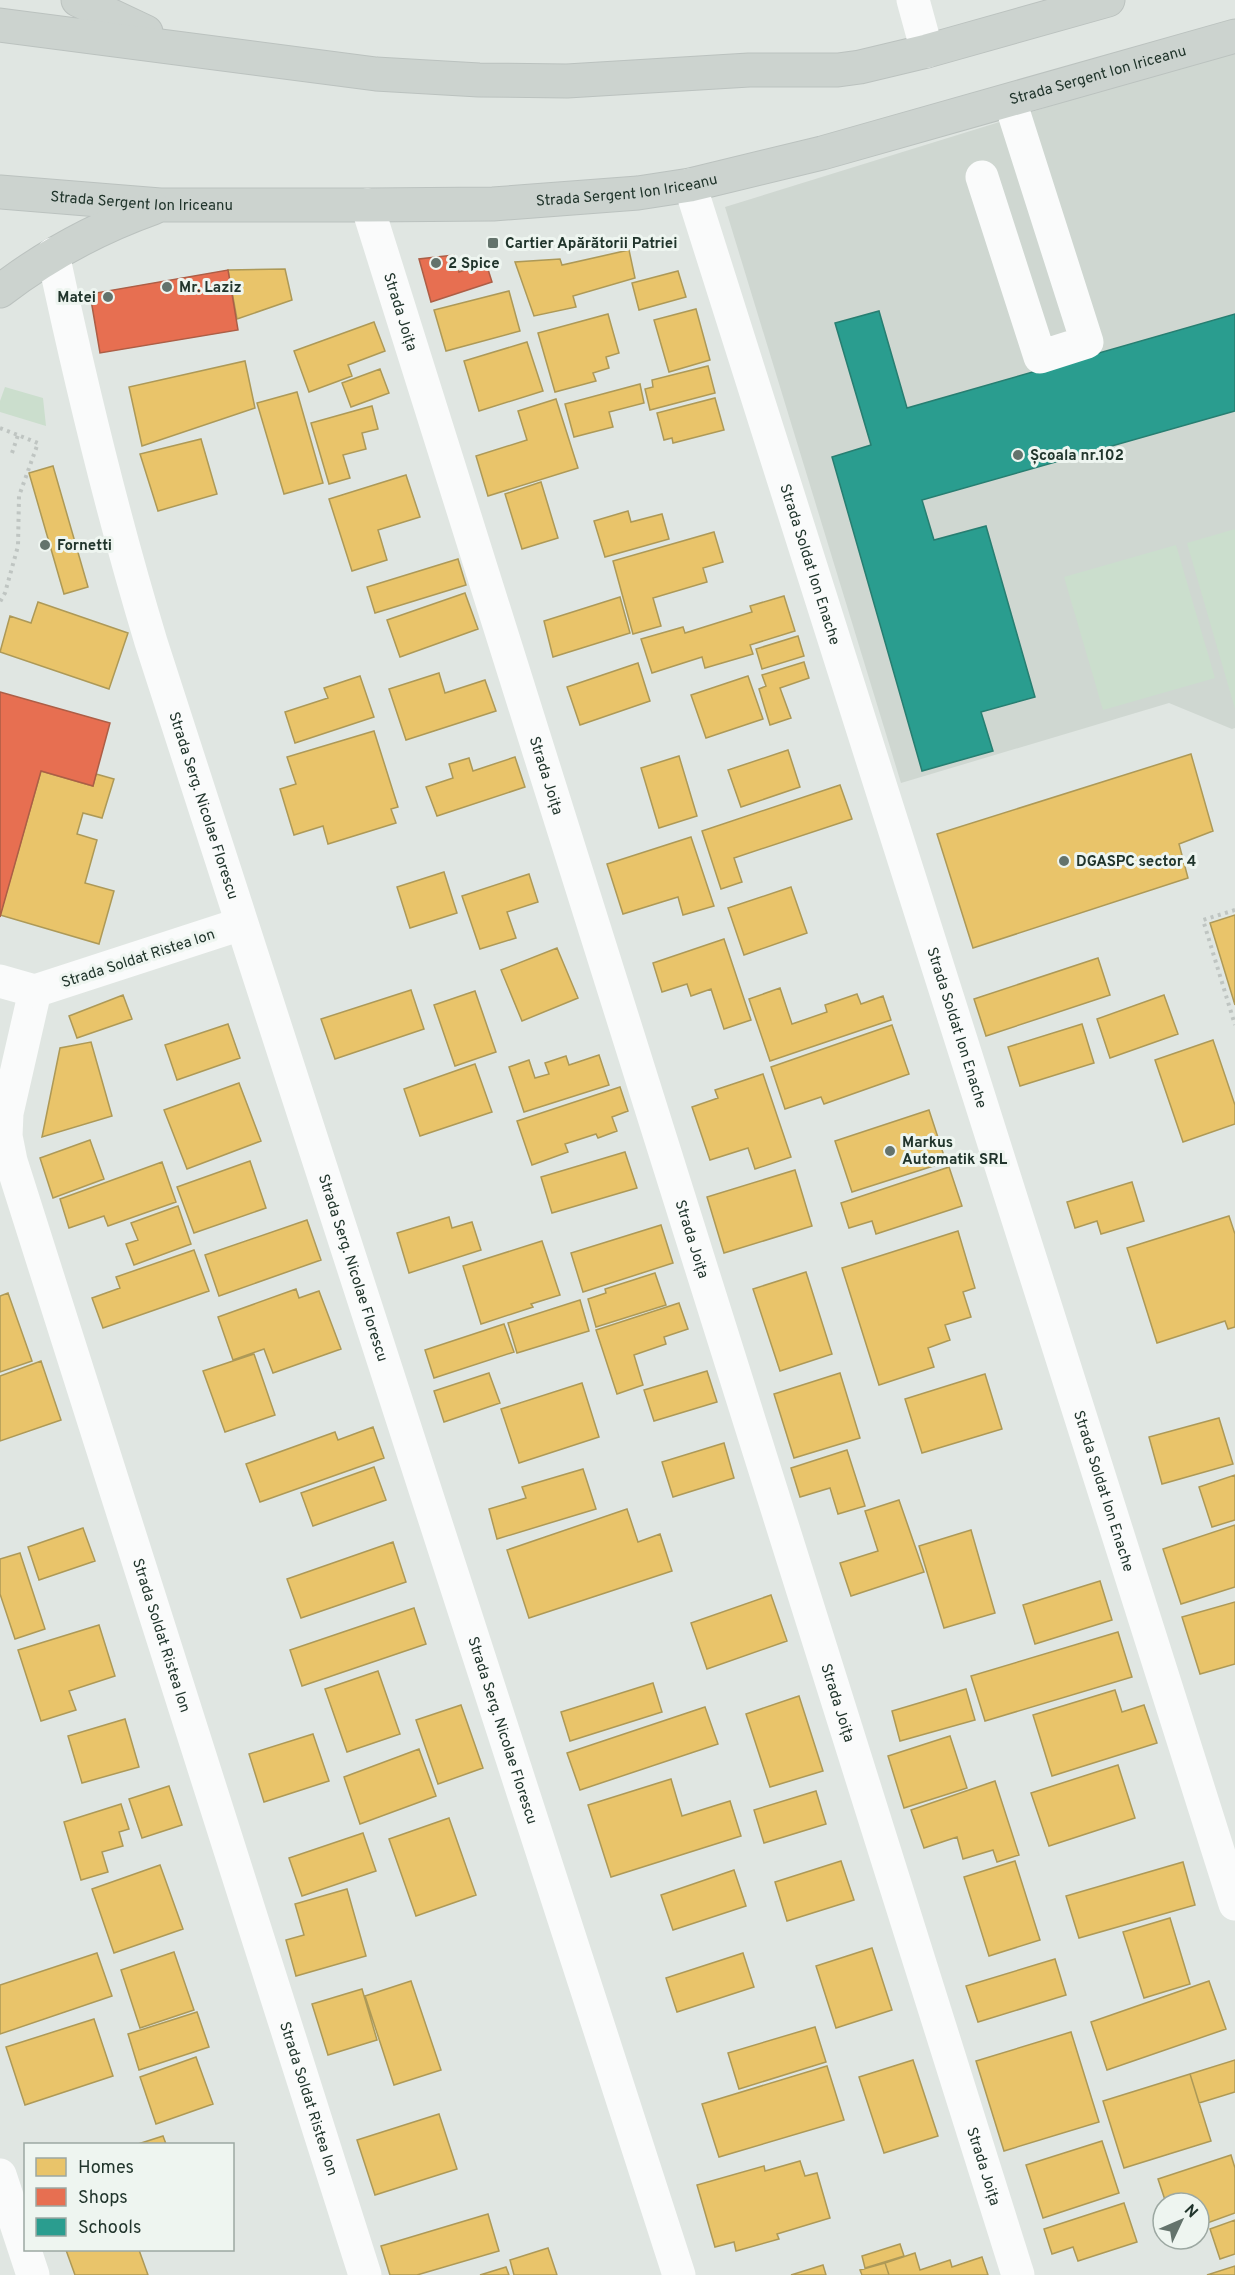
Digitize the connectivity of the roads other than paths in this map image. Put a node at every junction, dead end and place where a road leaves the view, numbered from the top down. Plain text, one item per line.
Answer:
1 (78, 0) edge
2 (913, 0) edge
3 (1108, 0) edge
4 (0, 25) edge
5 (1235, 36) edge
6 (184, 48) junction
7 (927, 51) junction
8 (1010, 101) junction
9 (982, 177) dead end
10 (690, 185) junction
11 (0, 192) edge
12 (160, 205) junction
13 (367, 206) junction
14 (53, 254) junction
15 (0, 291) edge
16 (241, 924) junction
17 (0, 981) edge
18 (35, 991) junction
19 (1235, 1904) edge
20 (0, 2175) edge
21 (24, 2248) edge
22 (25, 2251) edge
23 (33, 2275) edge
24 (365, 2275) edge
25 (679, 2275) edge
26 (1018, 2275) edge

1 - 6 main road
2 - 7 street
3 - 7 main road
4 - 6 main road
5 - 8 main road, Strada Sergent Ion Iriceanu
6 - 7 main road
8 - 9 street
8 - 10 main road, Strada Sergent Ion Iriceanu
10 - 13 main road, Strada Sergent Ion Iriceanu
10 - 19 street, Strada Soldat Ion Enache
11 - 12 main road, Strada Sergent Ion Iriceanu
12 - 13 main road, Strada Sergent Ion Iriceanu
12 - 14 main road
13 - 26 street, Strada Joița
14 - 15 main road
14 - 16 street, Strada Serg. Nicolae Florescu
16 - 18 street, Strada Soldat Ristea Ion
16 - 25 street, Strada Serg. Nicolae Florescu
17 - 18 street
18 - 24 street, Strada Soldat Ristea Ion
20 - 21 street
22 - 23 street

